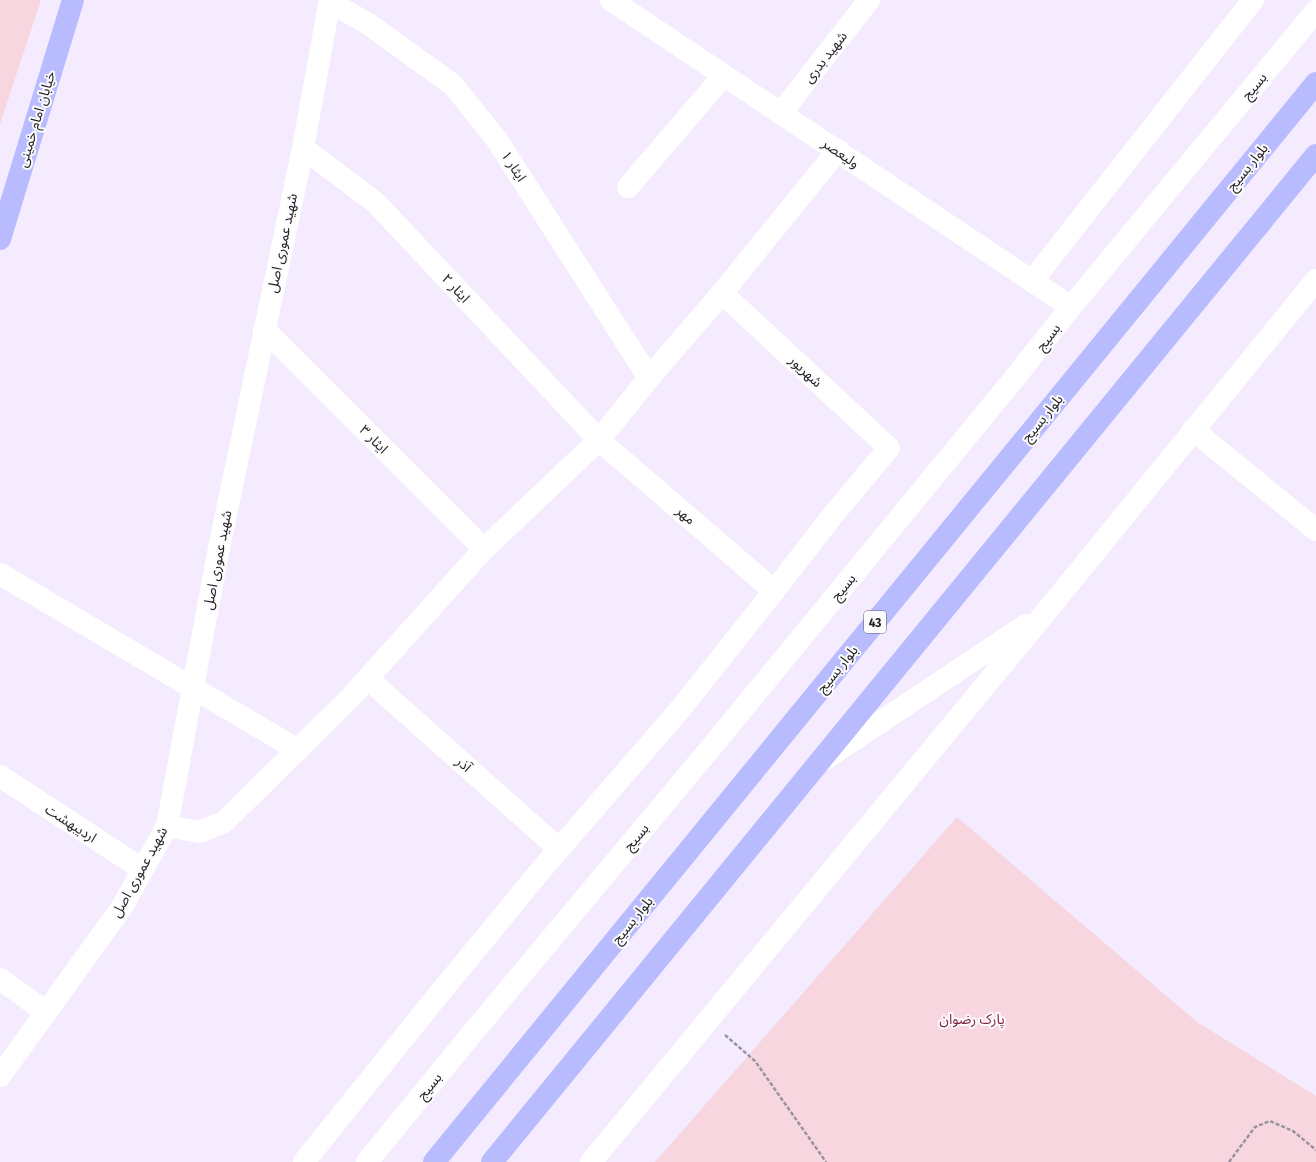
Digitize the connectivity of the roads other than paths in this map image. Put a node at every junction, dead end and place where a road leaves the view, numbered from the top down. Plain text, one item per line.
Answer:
1 (73, 0) edge
2 (611, 0) edge
3 (869, 0) edge
4 (1253, 0) edge
5 (330, 1) edge
6 (1316, 11) edge
7 (724, 74) junction
8 (1316, 83) edge
9 (782, 113) junction
10 (302, 148) junction
11 (838, 150) junction
12 (1316, 155) edge
13 (628, 187) dead end
14 (0, 239) edge
15 (1316, 280) edge
16 (1032, 281) junction
17 (722, 293) junction
18 (1071, 307) junction
19 (264, 329) junction
20 (649, 378) junction
21 (1193, 430) junction
22 (598, 440) junction
23 (1316, 530) edge
24 (484, 549) junction
25 (0, 574) edge
26 (774, 591) junction
27 (1046, 612) junction
28 (368, 679) junction
29 (193, 688) junction
30 (298, 750) junction
31 (819, 762) junction
32 (0, 776) edge
33 (166, 826) junction
34 (560, 849) junction
35 (142, 869) junction
36 (0, 979) edge
37 (46, 1012) junction
38 (0, 1076) edge
39 (304, 1162) edge
40 (367, 1162) edge
41 (434, 1162) edge
42 (492, 1162) edge
43 (590, 1162) edge

1 - 14 main road, خیابان امام خمینی
2 - 7 street, ولیعصر
3 - 9 street, شهید بدری
4 - 16 street
5 - 10 street, شهید عموری اصل
5 - 20 street, ایثار ۱
6 - 18 street, بسیج
7 - 9 street, ولیعصر
7 - 13 street
8 - 41 main road, بلوار بسیج / 43
9 - 11 street, ولیعصر
10 - 19 street, شهید عموری اصل
10 - 22 street, ایثار ۲
11 - 16 street, ولیعصر
11 - 17 street
12 - 31 main road
15 - 21 street
16 - 18 street, ولیعصر
17 - 20 street
17 - 26 street, شهریور
18 - 40 street, بسیج
19 - 24 street, ایثار ۳
19 - 29 street, شهید عموری اصل
20 - 22 street
21 - 23 street
21 - 27 street
22 - 24 street
22 - 26 street, مهر
24 - 28 street
25 - 29 street
26 - 34 street
27 - 31 street
27 - 43 street
28 - 30 street
28 - 34 street, آذر
29 - 30 street
29 - 33 street, شهید عموری اصل
30 - 33 street
31 - 42 main road
32 - 35 street, اردیبهشت
33 - 35 street, شهید عموری اصل
34 - 39 street
35 - 37 street, شهید عموری اصل
36 - 37 street
37 - 38 street, شهید عموری اصل

